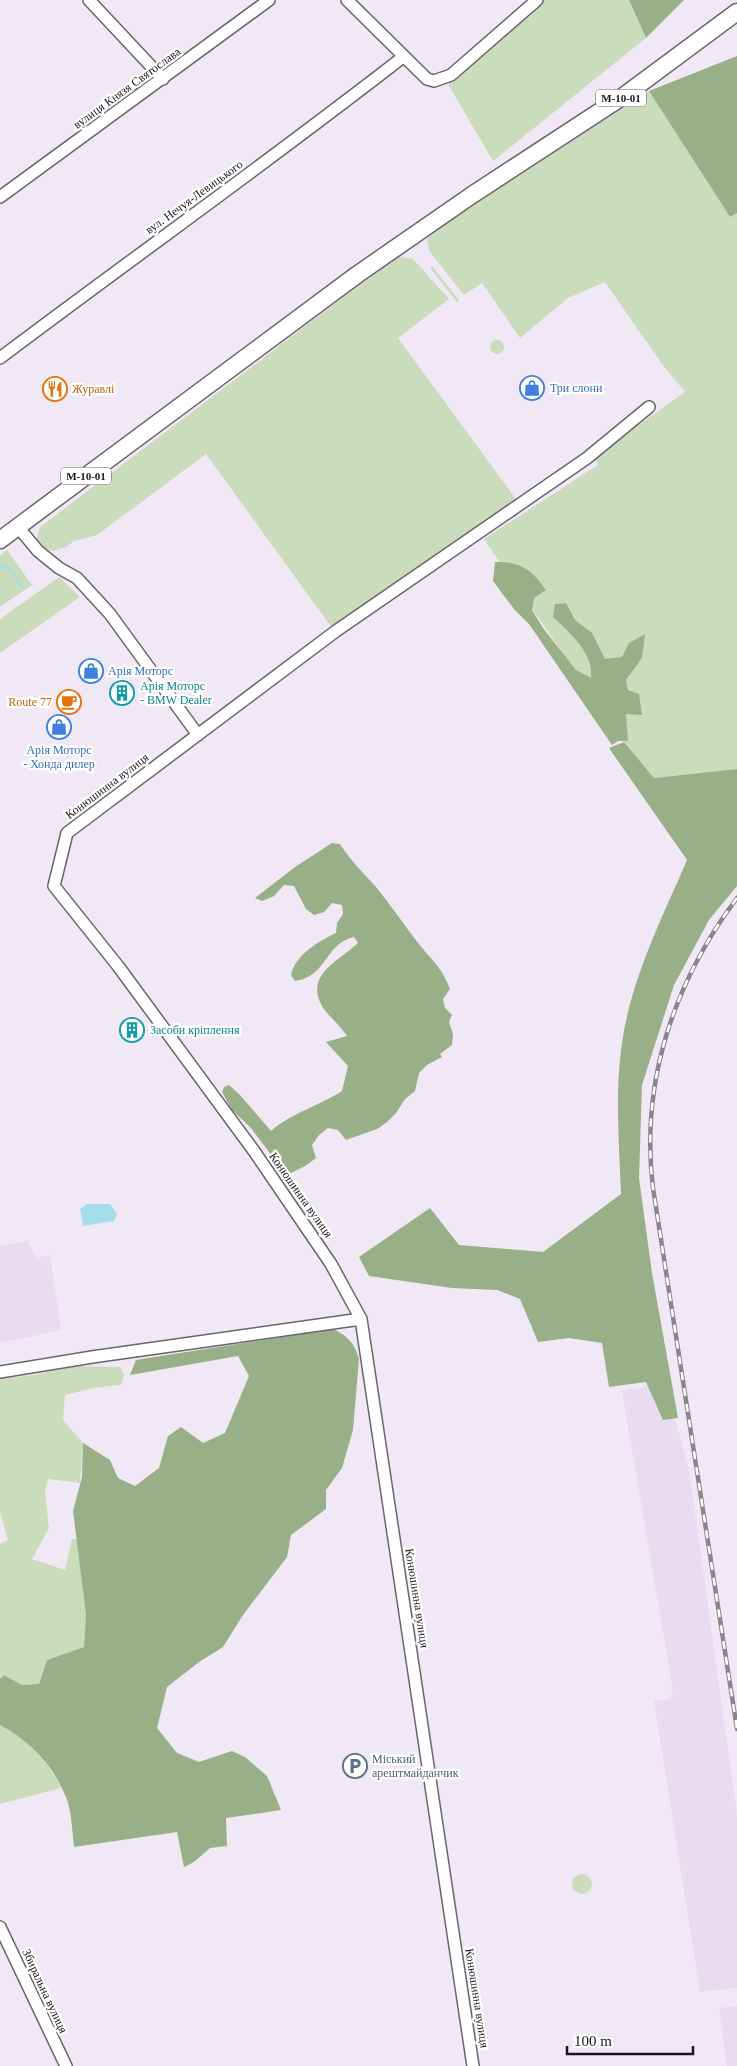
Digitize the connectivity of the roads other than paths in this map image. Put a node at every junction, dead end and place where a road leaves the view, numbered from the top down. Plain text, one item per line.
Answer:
1 (89, 0) edge
2 (270, 0) edge
3 (347, 0) edge
4 (537, 0) edge
5 (737, 12) edge
6 (403, 56) junction
7 (163, 79) junction
8 (0, 196) edge
9 (0, 358) edge
10 (649, 406) dead end
11 (18, 527) junction
12 (0, 540) edge
13 (198, 735) junction
14 (361, 1320) junction
15 (0, 1372) edge
16 (0, 1927) edge
17 (66, 2066) edge
18 (473, 2066) edge

1 - 7 street
2 - 7 street, вулиця Князя Святослава
3 - 6 street
4 - 6 street
5 - 11 highway, М-10-01
6 - 9 street, вул. Нечуя-Левицького
7 - 8 street, вулиця Князя Святослава
10 - 13 street
11 - 12 highway, М-10-01
11 - 13 street
13 - 14 street, Конюшинна вулиця
14 - 15 street
14 - 18 street, Конюшинна вулиця
16 - 17 street, Збиральна вулиця

